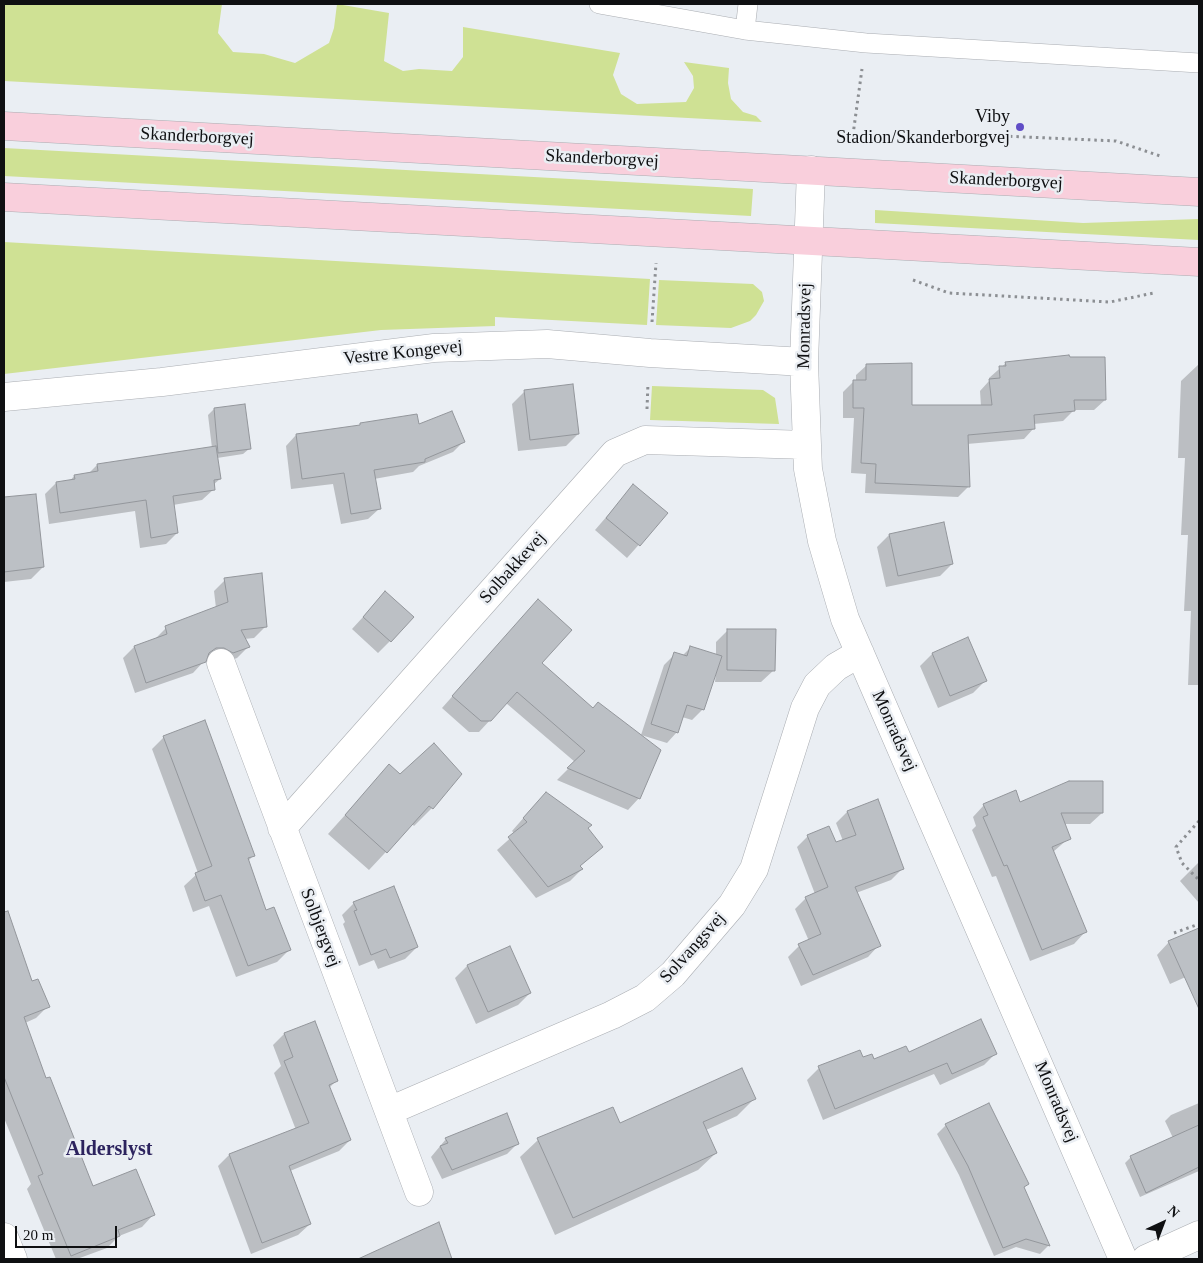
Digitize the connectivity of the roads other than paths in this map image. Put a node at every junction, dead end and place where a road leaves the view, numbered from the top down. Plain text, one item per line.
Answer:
1 (599, 4) edge
2 (748, 4) edge
3 (745, 30) junction
4 (1199, 64) edge
5 (4, 126) edge
6 (810, 170) junction
7 (1199, 192) edge
8 (4, 197) edge
9 (807, 241) junction
10 (1199, 262) edge
11 (804, 362) junction
12 (4, 397) edge
13 (807, 445) junction
14 (860, 653) junction
15 (221, 663) dead end
16 (282, 828) junction
17 (389, 1112) junction
18 (419, 1192) dead end
19 (1199, 1235) edge
20 (4, 1236) edge
21 (12, 1259) edge
22 (1123, 1259) edge
23 (1146, 1259) edge

1 - 3 lane
2 - 3 lane
3 - 4 lane
5 - 6 main road, Skanderborgvej
6 - 7 main road, Skanderborgvej
6 - 9 street, Monradsvej
8 - 9 main road
9 - 10 main road
9 - 11 street, Monradsvej
11 - 12 street, Vestre Kongevej
11 - 13 street, Monradsvej
13 - 14 street, Monradsvej
13 - 16 street, Solbakkevej
14 - 17 street, Solvangsvej
14 - 22 street, Monradsvej
15 - 16 street, Solbjergvej
16 - 17 street, Solbjergvej
17 - 18 street, Solbjergvej
19 - 23 street
20 - 21 street

